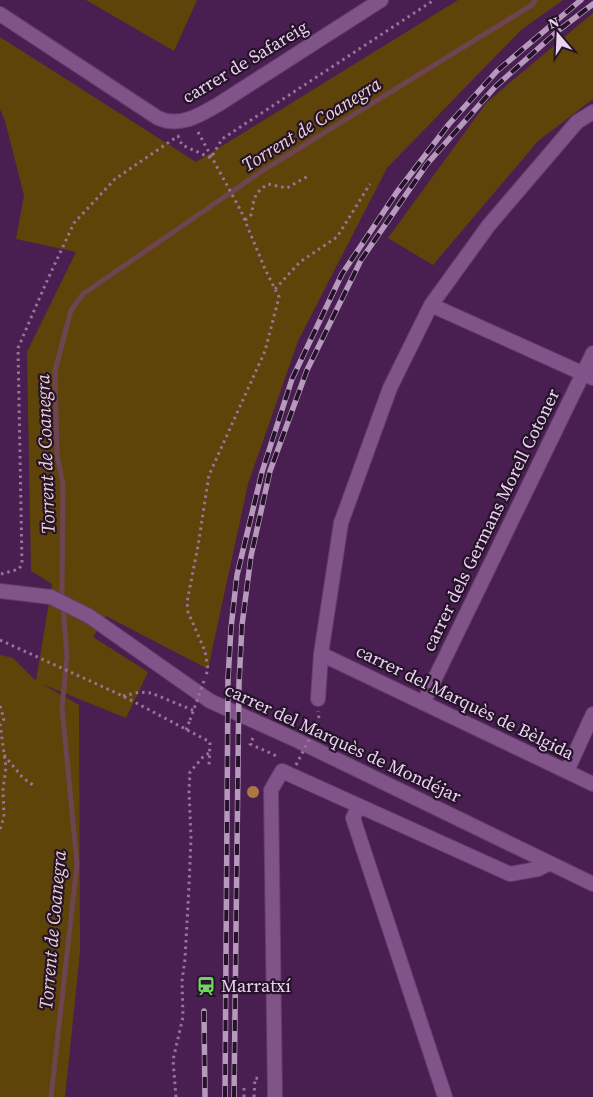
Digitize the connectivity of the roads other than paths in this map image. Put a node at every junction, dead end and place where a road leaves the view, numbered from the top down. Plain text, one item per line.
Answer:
1 (381, 0) edge
2 (0, 14) edge
3 (593, 112) edge
4 (431, 305) junction
5 (593, 353) edge
6 (588, 376) edge
7 (0, 591) edge
8 (321, 654) junction
9 (318, 699) dead end
10 (423, 704) junction
11 (593, 714) edge
12 (567, 771) junction
13 (593, 784) edge
14 (359, 806) junction
15 (550, 863) junction
16 (593, 884) edge
17 (275, 1097) edge
18 (445, 1097) edge

1 - 2 street, carrer de Safareig
3 - 4 street
4 - 6 street
4 - 8 street
5 - 6 street, carrer dels Germans Morell Cotoner
6 - 10 street, carrer dels Germans Morell Cotoner
7 - 15 street, carrer del Marquès de Mondéjar
8 - 9 street
8 - 10 street, carrer del Marquès de Bèlgida
10 - 12 street, carrer del Marquès de Bèlgida
11 - 12 street
12 - 13 street, carrer del Marquès de Bèlgida
14 - 15 street
14 - 17 street
14 - 18 street
15 - 16 street, carrer del Marquès de Mondéjar

